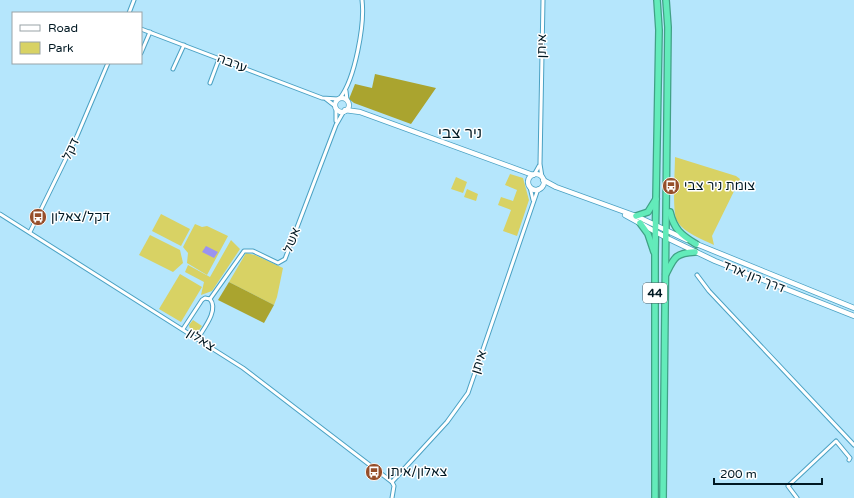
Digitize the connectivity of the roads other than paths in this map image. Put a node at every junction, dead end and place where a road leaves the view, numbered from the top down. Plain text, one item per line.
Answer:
1 (134, 0) edge
2 (362, 0) edge
3 (542, 0) edge
4 (657, 0) edge
5 (666, 0) edge
6 (129, 12) edge
7 (142, 29) edge
8 (150, 32) junction
9 (184, 45) junction
10 (142, 51) edge
11 (219, 59) junction
12 (108, 64) edge
13 (173, 69) dead end
14 (210, 83) dead end
15 (347, 88) junction
16 (322, 98) junction
17 (339, 99) junction
18 (347, 102) junction
19 (336, 107) junction
20 (344, 111) junction
21 (360, 112) junction
22 (336, 125) junction
23 (540, 164) junction
24 (516, 170) junction
25 (534, 175) junction
26 (543, 179) junction
27 (529, 185) junction
28 (556, 188) junction
29 (539, 189) junction
30 (657, 197) junction
31 (668, 203) junction
32 (533, 204) junction
33 (611, 207) junction
34 (0, 214) edge
35 (636, 216) junction
36 (640, 223) junction
37 (656, 229) junction
38 (667, 231) junction
39 (30, 232) junction
40 (667, 238) junction
41 (696, 244) junction
42 (695, 252) junction
43 (655, 254) junction
44 (697, 275) dead end
45 (665, 277) junction
46 (210, 299) junction
47 (854, 308) edge
48 (854, 316) edge
49 (183, 329) junction
50 (198, 338) junction
51 (854, 445) edge
52 (849, 460) dead end
53 (392, 482) junction
54 (392, 498) edge
55 (654, 498) edge
56 (663, 498) edge
57 (798, 498) edge

1 - 6 street
2 - 15 street
3 - 23 street, איתן
4 - 30 highway, 44
5 - 31 highway, 44
7 - 8 street, ערבה
8 - 9 street, ערבה
8 - 10 street
9 - 11 street, ערבה
9 - 13 street
11 - 14 street
11 - 16 street, ערבה
12 - 39 street, דקל
15 - 17 street
15 - 18 street
16 - 17 street, ערבה
16 - 19 street, ערבה
17 - 18 street
17 - 19 street
18 - 20 street
18 - 21 street
19 - 20 street
19 - 22 street, אשל
20 - 21 street
20 - 22 street, אשל
21 - 24 street
22 - 46 street, אשל
23 - 25 street, איתן
23 - 26 street, איתן
24 - 25 street
24 - 27 street
25 - 26 street
25 - 27 street
26 - 28 street
26 - 29 street
27 - 29 street
27 - 32 street, איתן
28 - 29 street
28 - 33 street
29 - 32 street, איתן
30 - 35 highway
30 - 37 highway, 44
31 - 38 highway, 44
31 - 41 highway
32 - 53 street, איתן
33 - 35 street
33 - 36 street
34 - 39 street, צאלון
35 - 37 street
36 - 37 street
36 - 43 highway
37 - 38 street, דרך רון ארד
37 - 40 street, דרך רון ארד
37 - 43 highway, 44
38 - 40 highway, 44
38 - 41 street, דרך רון ארד
39 - 49 street, צאלון
40 - 42 street, דרך רון ארד
40 - 45 highway, 44
41 - 47 street, דרך רון ארד
42 - 45 highway
42 - 48 street, דרך רון ארד
43 - 55 highway, 44
44 - 51 street
45 - 56 highway, 44
46 - 49 street, אשל
46 - 50 street
49 - 50 street, צאלון
50 - 53 street, צאלון
52 - 57 street
53 - 54 street

